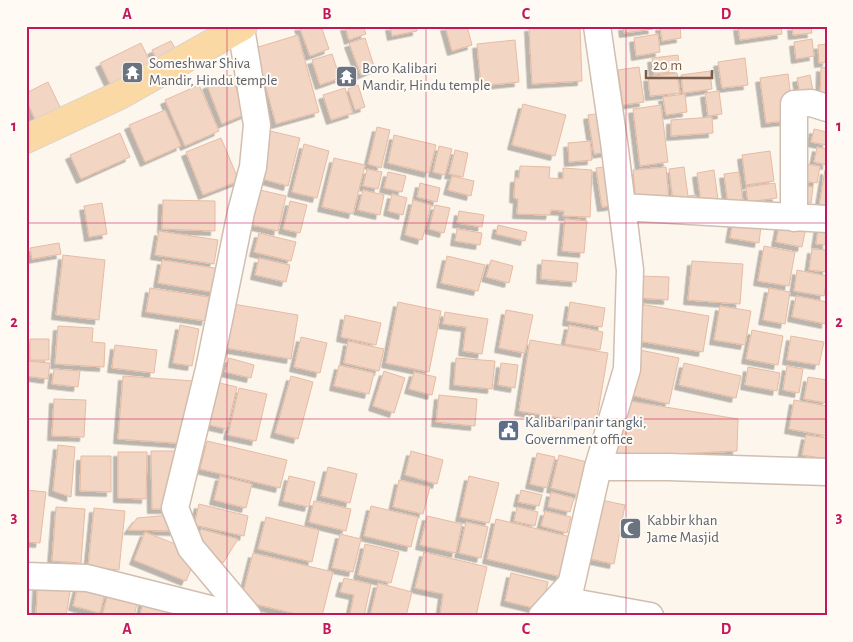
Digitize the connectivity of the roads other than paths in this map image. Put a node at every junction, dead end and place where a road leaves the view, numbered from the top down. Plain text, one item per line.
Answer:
1 (596, 26) edge
2 (242, 27) edge
3 (827, 108) edge
4 (26, 139) edge
5 (622, 207) junction
6 (794, 218) junction
7 (827, 220) edge
8 (598, 467) junction
9 (827, 472) edge
10 (26, 576) edge
11 (568, 600) edge
12 (238, 616) edge
13 (248, 616) edge
14 (542, 616) edge
15 (650, 616) edge

1 - 5 street
2 - 4 main road
2 - 13 street
3 - 6 street
5 - 6 street
5 - 8 street
6 - 7 street
8 - 9 street
8 - 11 street
10 - 12 street
11 - 14 street
11 - 15 street

